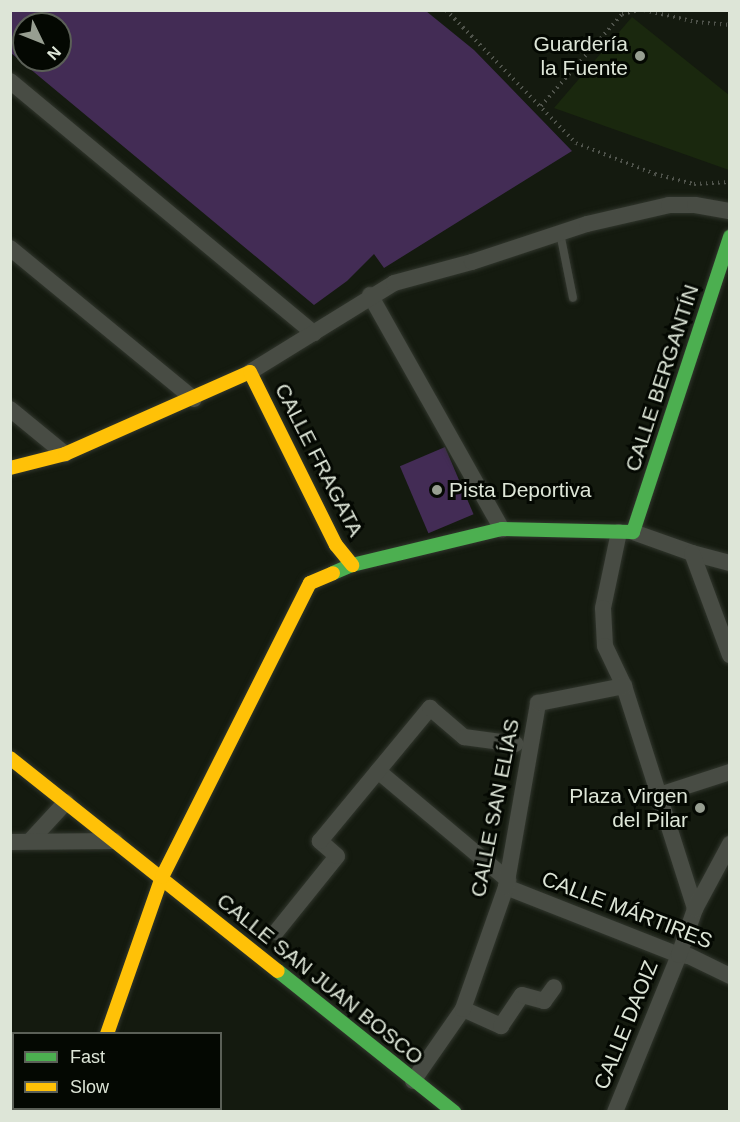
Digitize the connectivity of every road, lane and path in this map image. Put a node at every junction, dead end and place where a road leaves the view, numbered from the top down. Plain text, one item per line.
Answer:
1 (446, 10) edge
2 (639, 10) edge
3 (644, 10) edge
4 (729, 25) edge
5 (10, 81) edge
6 (541, 106) junction
7 (729, 182) edge
8 (729, 211) edge
9 (560, 233) junction
10 (729, 237) edge
11 (10, 248) edge
12 (370, 295) junction
13 (573, 298) dead end
14 (314, 333) junction
15 (250, 372) junction
16 (194, 399) junction
17 (10, 409) edge
18 (65, 454) junction
19 (10, 468) edge
20 (502, 529) junction
21 (626, 532) junction
22 (692, 553) junction
23 (729, 563) edge
24 (352, 565) junction
25 (729, 655) edge
26 (624, 686) junction
27 (516, 744) dead end
28 (10, 758) edge
29 (378, 771) junction
30 (729, 772) edge
31 (659, 795) junction
32 (66, 802) junction
33 (115, 841) junction
34 (18, 842) edge
35 (729, 844) edge
36 (10, 859) edge
37 (162, 877) junction
38 (507, 884) junction
39 (695, 909) junction
40 (276, 932) dead end
41 (679, 955) junction
42 (729, 976) edge
43 (554, 987) dead end
44 (463, 1009) junction
45 (108, 1032) edge
46 (413, 1081) junction
47 (454, 1112) edge
48 (615, 1112) edge

1 - 6 path
2 - 6 path
3 - 4 path
5 - 14 street
6 - 7 path
8 - 9 street
9 - 12 street
9 - 13 lane
10 - 21 street, CALLE BERGANTÍN
11 - 16 street
12 - 14 street
12 - 20 street
14 - 15 street
15 - 16 street
15 - 24 street, CALLE FRAGATA
16 - 18 street
17 - 18 street
18 - 19 street
20 - 21 street
20 - 24 street
21 - 22 street
21 - 26 street
22 - 23 street
22 - 25 street
24 - 37 street
26 - 31 street
26 - 38 street, CALLE SAN ELÍAS
27 - 29 street
28 - 32 street, CALLE SAN JUAN BOSCO
29 - 38 street, CALLE MÁRTIRES
29 - 40 street
30 - 31 street
31 - 39 street
32 - 33 street, CALLE SAN JUAN BOSCO
32 - 34 street
33 - 34 street
33 - 37 street, CALLE SAN JUAN BOSCO
34 - 36 street
35 - 39 street, CALLE DAOIZ
37 - 45 street
37 - 46 street, CALLE SAN JUAN BOSCO
38 - 41 street, CALLE MÁRTIRES
38 - 44 street, CALLE SAN ELÍAS
39 - 41 street, CALLE DAOIZ
41 - 42 street, CALLE MÁRTIRES
41 - 48 street, CALLE DAOIZ
43 - 44 street
44 - 46 street, CALLE SAN ELÍAS
46 - 47 street, CALLE SAN JUAN BOSCO

